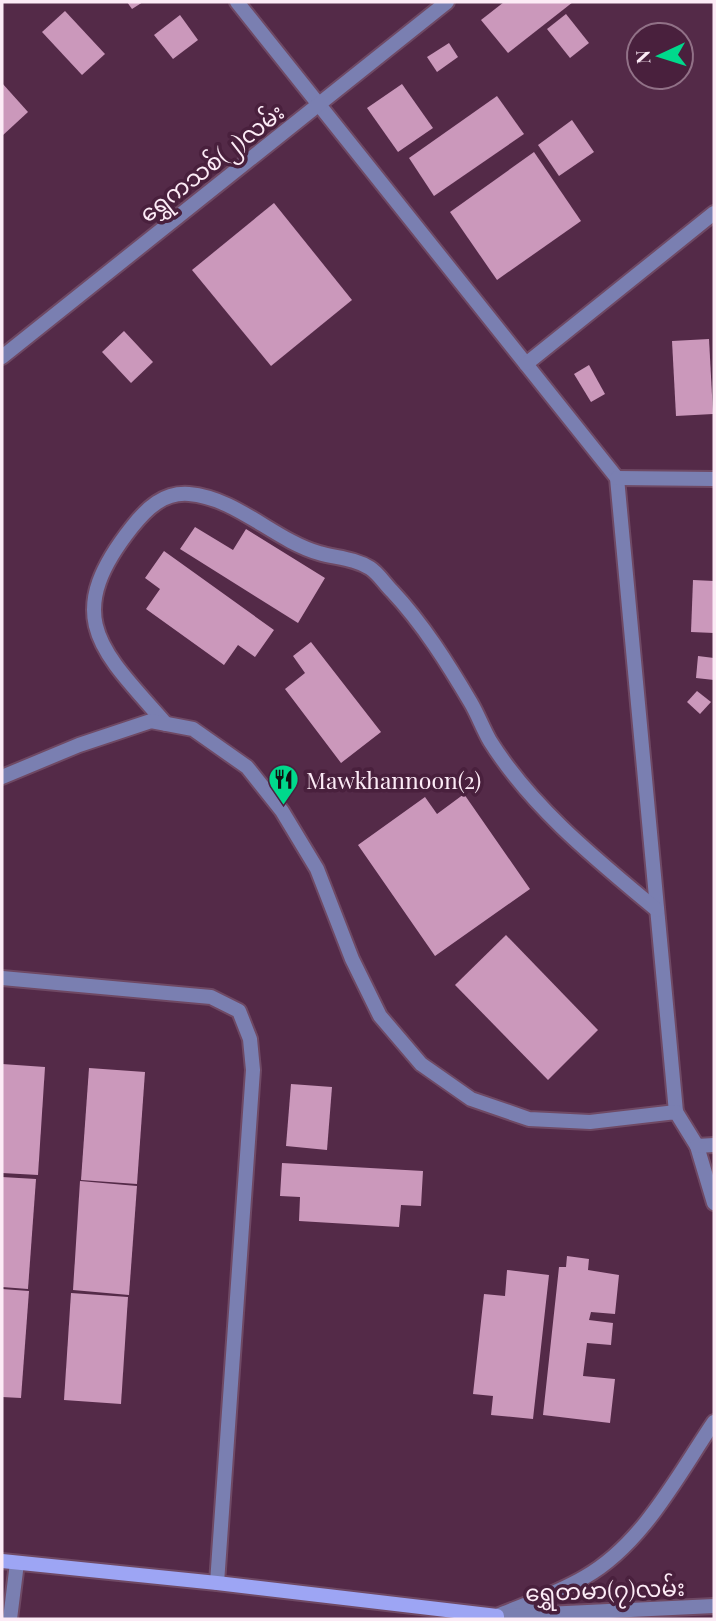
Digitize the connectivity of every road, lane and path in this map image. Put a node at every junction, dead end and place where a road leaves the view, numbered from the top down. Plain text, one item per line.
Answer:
1 (237, 2) edge
2 (447, 2) edge
3 (320, 106) junction
4 (714, 213) edge
5 (2, 357) edge
6 (526, 364) junction
7 (617, 478) junction
8 (714, 479) edge
9 (166, 724) junction
10 (2, 777) edge
11 (657, 910) junction
12 (2, 978) edge
13 (676, 1112) junction
14 (714, 1145) edge
15 (697, 1146) junction
16 (714, 1203) edge
17 (714, 1422) edge
18 (9, 1562) edge
19 (218, 1583) junction
20 (714, 1606) edge
21 (497, 1618) edge
22 (10, 1619) edge

1 - 3 street
2 - 3 street, ရွှေကသစ်(၂)လမ်း
3 - 5 street, ရွှေကသစ်(၂)လမ်း
3 - 6 street
4 - 6 street
6 - 7 street
7 - 8 street
7 - 11 street
9 - 10 street
9 - 11 street
9 - 13 street
11 - 13 street
12 - 19 street
13 - 15 street
14 - 15 street
15 - 16 street
17 - 21 street
18 - 19 street
18 - 22 street
19 - 21 street
20 - 21 street, ရွှေတမာ(၇)လမ်း

